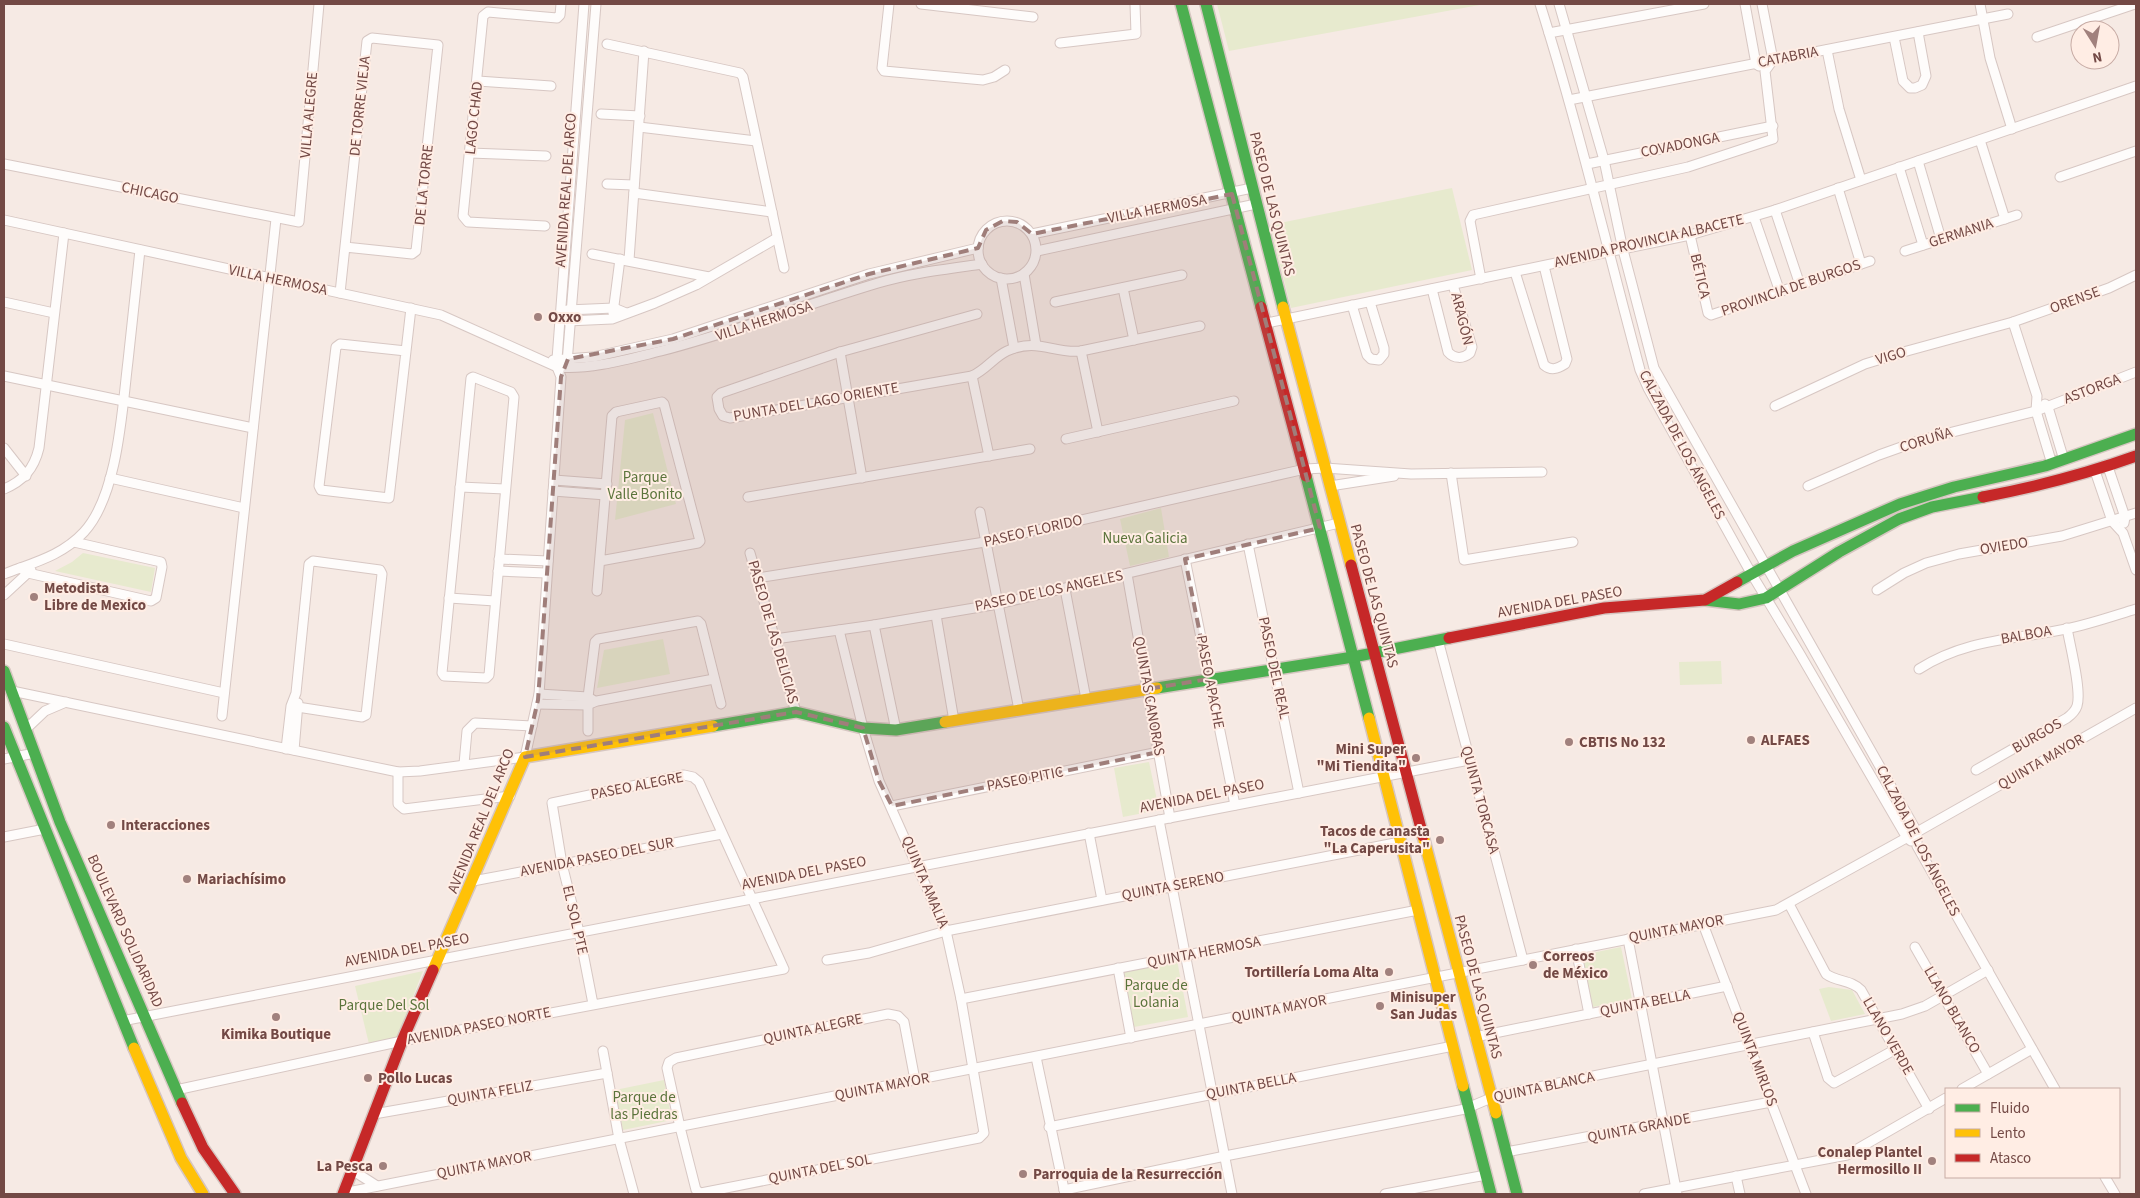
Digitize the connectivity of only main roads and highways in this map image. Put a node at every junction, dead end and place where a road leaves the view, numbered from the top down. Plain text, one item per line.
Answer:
1 (1181, 4) edge
2 (1206, 4) edge
3 (2136, 434) edge
4 (2136, 456) edge
5 (2021, 472) junction
6 (2024, 489) junction
7 (1706, 600) junction
8 (1373, 652) junction
9 (1352, 657) junction
10 (4, 672) edge
11 (4, 726) edge
12 (526, 757) joint
13 (203, 1194) edge
14 (235, 1194) edge
15 (343, 1194) edge
16 (1491, 1194) edge
17 (1517, 1194) edge

1 - 9 main road
2 - 8 main road, PASEO DE LAS QUINTAS
3 - 5 main road, AVENIDA DEL PASEO
4 - 6 main road
5 - 6 main road
5 - 7 main road, AVENIDA DEL PASEO
6 - 7 main road
7 - 8 main road, AVENIDA DEL PASEO
8 - 9 main road, AVENIDA DEL PASEO
8 - 17 main road, PASEO DE LAS QUINTAS
9 - 12 main road, AVENIDA DEL PASEO
9 - 16 main road
10 - 14 main road, BOULEVARD SOLIDARIDAD
11 - 13 main road
12 - 15 main road, AVENIDA REAL DEL ARCO

